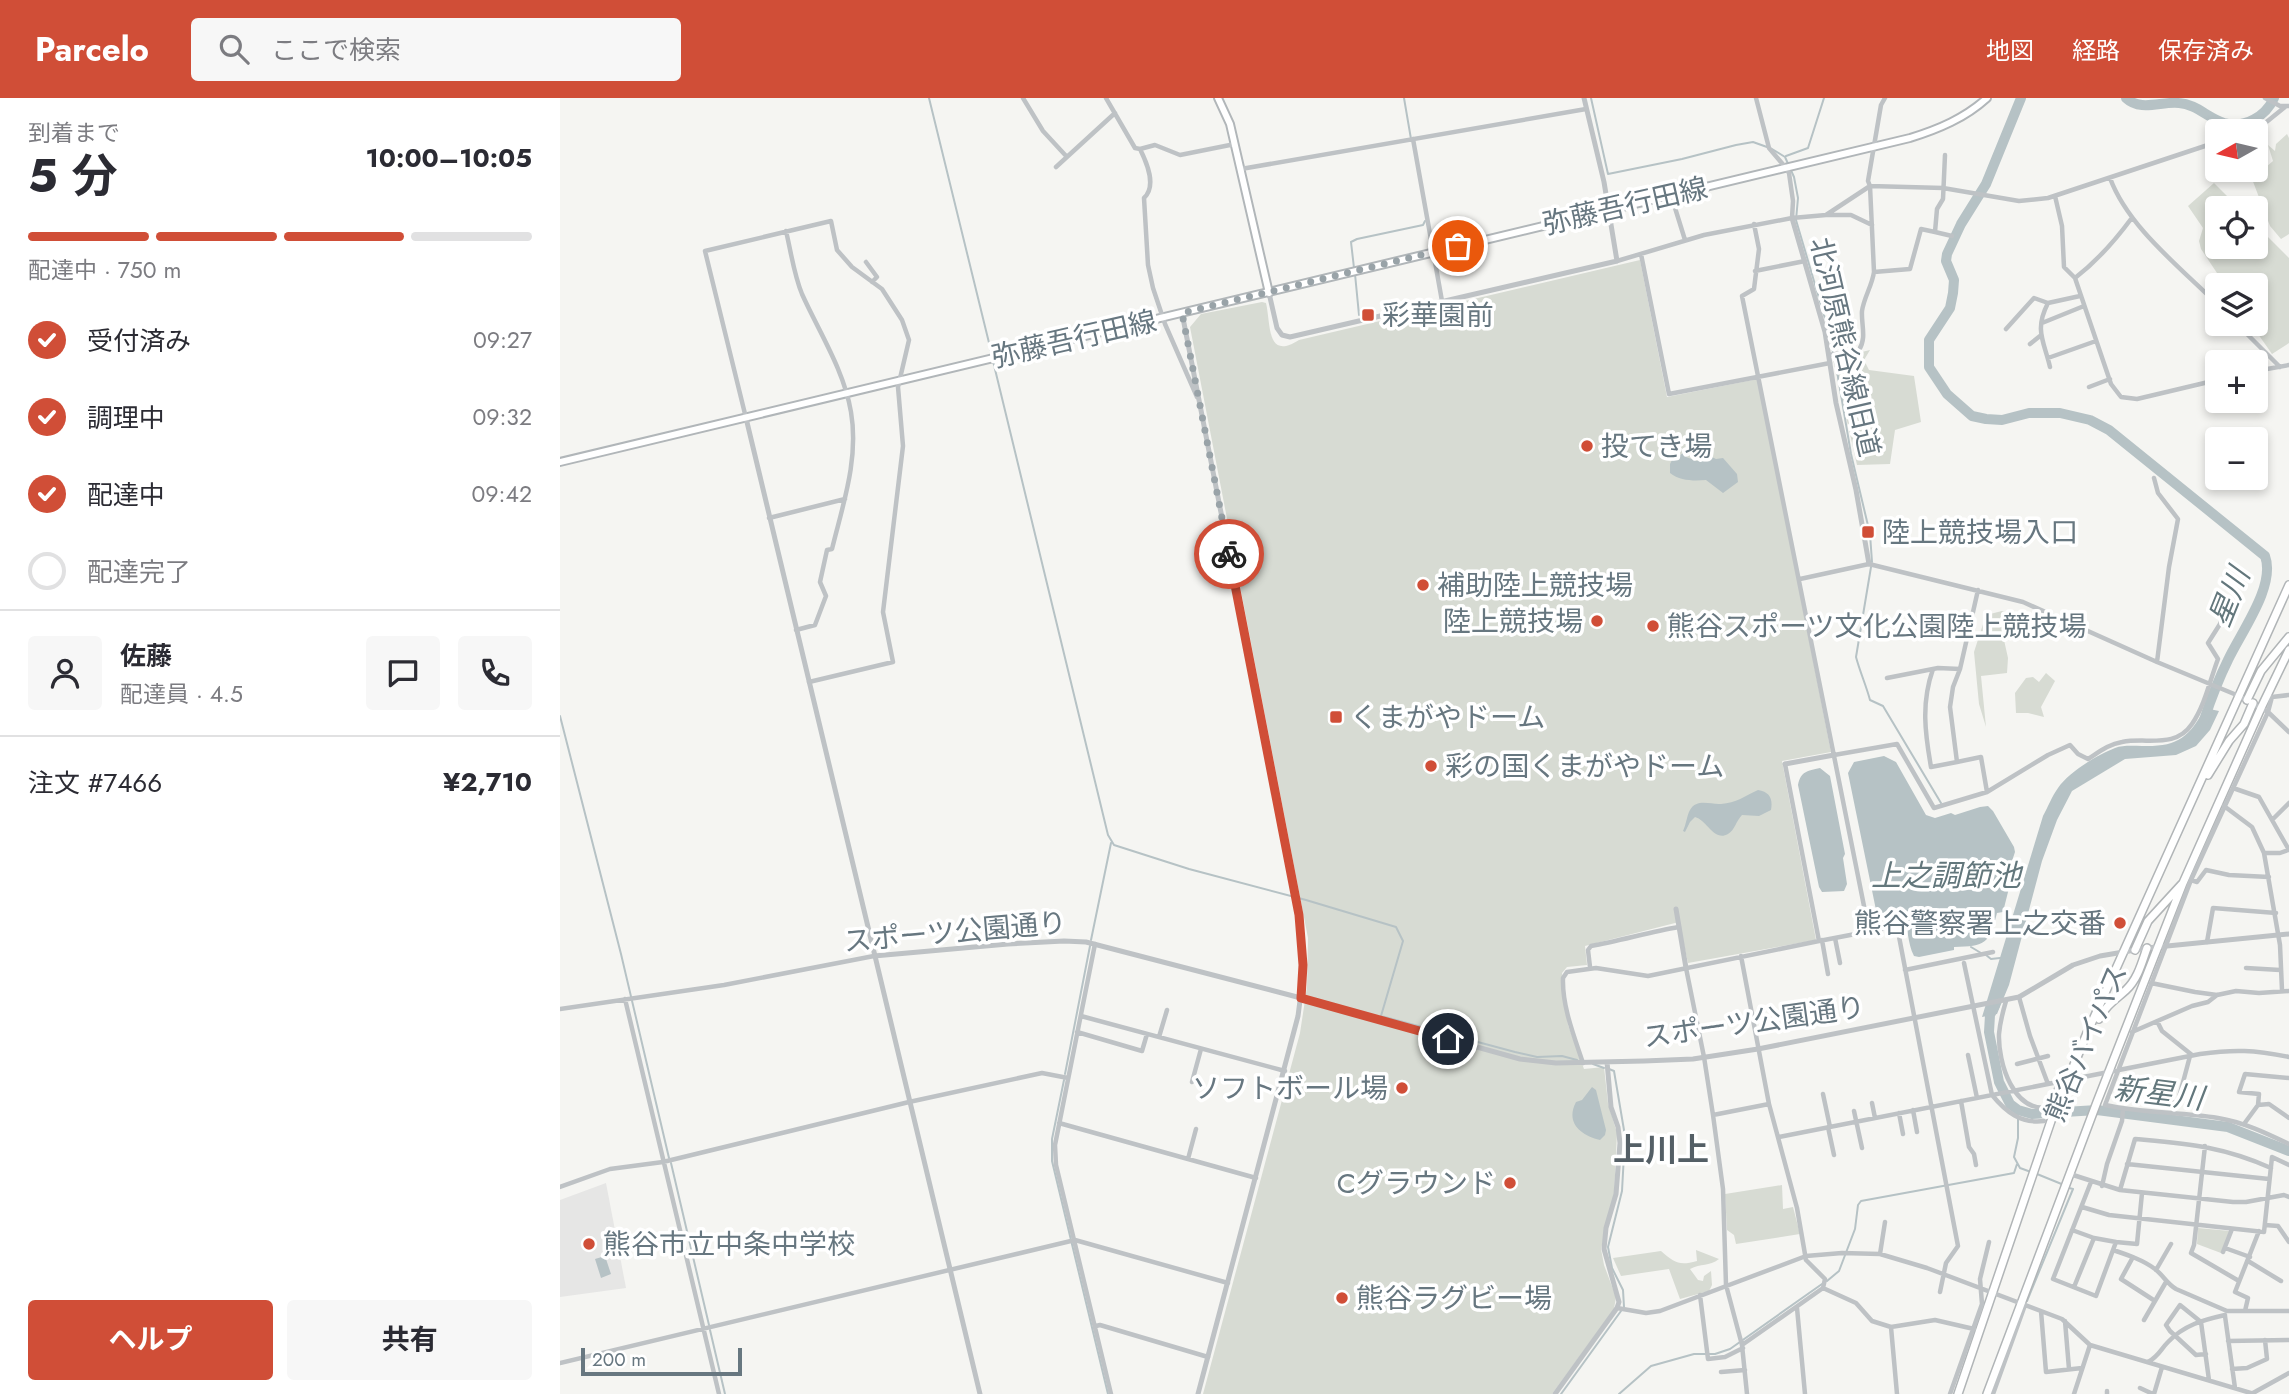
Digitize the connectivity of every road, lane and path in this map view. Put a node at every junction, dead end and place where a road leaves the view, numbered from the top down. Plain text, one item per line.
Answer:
1 (1023, 98) edge
2 (1106, 98) edge
3 (1584, 98) edge
4 (1756, 98) edge
5 (1885, 98) edge
6 (1987, 98) edge
7 (2267, 99) edge
8 (1221, 100) edge
9 (2285, 106) edge
10 (1586, 108) junction
11 (1115, 113) junction
12 (2268, 120) edge
13 (1413, 139) junction
14 (1235, 144) junction
15 (1874, 146) junction
16 (2205, 146) edge
17 (1140, 149) junction
18 (1945, 155) dead end
19 (1067, 157) junction
20 (1056, 167) dead end
21 (1786, 167) junction
22 (1241, 169) junction
23 (2110, 177) junction
24 (1870, 186) junction
25 (1943, 188) junction
26 (1671, 195) junction
27 (2055, 196) junction
28 (1609, 210) junction
29 (1826, 215) junction
30 (1792, 218) junction
31 (2131, 219) junction
32 (1754, 224) junction
33 (1872, 225) junction
34 (786, 231) junction
35 (1935, 232) junction
36 (1952, 236) dead end
37 (1685, 240) junction
38 (1433, 253) junction
39 (1641, 254) junction
40 (866, 261) dead end
41 (1618, 261) junction
42 (1805, 261) junction
43 (1755, 271) junction
44 (1874, 272) junction
45 (2075, 278) junction
46 (872, 282) junction
47 (2205, 292) edge
48 (1269, 293) junction
49 (2080, 296) junction
50 (1442, 301) junction
51 (2048, 303) junction
52 (2084, 306) junction
53 (1182, 313) junction
54 (1164, 317) junction
55 (2041, 324) junction
56 (2006, 329) dead end
57 (2040, 336) junction
58 (2249, 336) edge
59 (2096, 341) junction
60 (2030, 344) dead end
61 (1829, 355) junction
62 (2048, 358) junction
63 (1830, 363) junction
64 (2289, 366) edge
65 (2050, 367) dead end
66 (2280, 367) junction
67 (2268, 369) edge
68 (1759, 377) junction
69 (2109, 379) junction
70 (900, 381) junction
71 (2205, 383) edge
72 (2089, 387) dead end
73 (847, 394) junction
74 (1199, 401) junction
75 (746, 418) junction
76 (560, 463) edge
77 (2154, 478) dead end
78 (845, 499) junction
79 (769, 517) junction
80 (1869, 564) junction
81 (1800, 579) junction
82 (2289, 585) edge
83 (1978, 590) junction
84 (2222, 616) dead end
85 (796, 630) junction
86 (2289, 636) edge
87 (2289, 650) edge
88 (2157, 662) junction
89 (1933, 668) junction
90 (1959, 669) junction
91 (1887, 678) dead end
92 (809, 682) junction
93 (2211, 684) junction
94 (2289, 695) edge
95 (2239, 696) junction
96 (2257, 706) junction
97 (2289, 732) edge
98 (1834, 755) junction
99 (1957, 762) junction
100 (1785, 764) joint
101 (2200, 783) junction
102 (2233, 788) junction
103 (1987, 792) junction
104 (2289, 803) edge
105 (2224, 806) junction
106 (2272, 820) junction
107 (2289, 834) edge
108 (2283, 839) junction
109 (2289, 850) edge
110 (2264, 853) junction
111 (2269, 877) junction
112 (2187, 882) junction
113 (1676, 909) dead end
114 (2276, 913) junction
115 (1679, 927) junction
116 (1869, 931) junction
117 (2289, 934) edge
118 (2279, 935) junction
119 (1835, 938) junction
120 (1820, 941) junction
121 (2207, 942) junction
122 (1095, 944) junction
123 (2162, 947) junction
124 (2147, 948) junction
125 (2135, 950) junction
126 (2126, 951) junction
127 (1993, 953) dead end
128 (874, 956) junction
129 (1741, 956) junction
130 (1840, 963) dead end
131 (1964, 963) dead end
132 (1590, 967) junction
133 (1686, 968) junction
134 (2246, 968) dead end
135 (1905, 970) junction
136 (2280, 970) junction
137 (1828, 974) dead end
138 (2151, 983) junction
139 (2281, 990) junction
140 (2289, 991) edge
141 (2217, 995) junction
142 (2019, 997) junction
143 (1301, 998) junction
144 (625, 999) junction
145 (2006, 1001) junction
146 (1976, 1006) junction
147 (560, 1009) edge
148 (1167, 1010) dead end
149 (1080, 1016) junction
150 (1915, 1018) junction
151 (2157, 1021) junction
152 (1077, 1032) junction
153 (2132, 1032) junction
154 (1147, 1034) junction
155 (1159, 1037) junction
156 (2085, 1039) junction
157 (1201, 1049) junction
158 (1758, 1049) junction
159 (1968, 1055) dead end
160 (2048, 1056) dead end
161 (2191, 1056) junction
162 (1704, 1057) junction
163 (2289, 1057) edge
164 (2038, 1059) junction
165 (1607, 1062) junction
166 (1583, 1063) junction
167 (2017, 1065) dead end
168 (1285, 1071) junction
169 (2118, 1071) junction
170 (2108, 1073) junction
171 (1068, 1078) junction
172 (2289, 1078) edge
173 (2068, 1080) junction
174 (1192, 1082) dead end
175 (2058, 1082) junction
176 (2048, 1084) junction
177 (2014, 1091) junction
178 (1823, 1094) dead end
179 (1992, 1095) junction
180 (1977, 1098) junction
181 (1961, 1101) junction
182 (909, 1102) junction
183 (2167, 1102) dead end
184 (1872, 1103) dead end
185 (1769, 1104) junction
186 (2258, 1105) junction
187 (1931, 1107) junction
188 (2123, 1109) junction
189 (1913, 1110) junction
190 (1854, 1111) dead end
191 (1899, 1113) junction
192 (1713, 1115) junction
193 (1875, 1118) junction
194 (2289, 1118) edge
195 (2047, 1121) junction
196 (1856, 1122) junction
197 (1059, 1123) junction
198 (2244, 1124) junction
199 (1829, 1127) junction
200 (1196, 1129) dead end
201 (1917, 1132) dead end
202 (1903, 1134) dead end
203 (1779, 1137) junction
204 (2289, 1143) edge
205 (2205, 1146) junction
206 (1861, 1148) dead end
207 (1834, 1155) dead end
208 (1188, 1159) junction
209 (663, 1163) junction
210 (2127, 1164) junction
211 (1976, 1165) dead end
212 (2289, 1165) edge
213 (2271, 1168) junction
214 (2202, 1172) junction
215 (2070, 1174) junction
216 (1256, 1178) junction
217 (2269, 1179) junction
218 (2091, 1182) junction
219 (2102, 1186) junction
220 (560, 1187) edge
221 (2120, 1190) junction
222 (2142, 1193) junction
223 (2289, 1196) edge
224 (2199, 1198) junction
225 (2267, 1198) junction
226 (2082, 1207) junction
227 (2139, 1219) junction
228 (1885, 1222) dead end
229 (2196, 1225) junction
230 (2265, 1225) junction
231 (2232, 1229) junction
232 (2072, 1230) junction
233 (2259, 1231) junction
234 (2094, 1238) junction
235 (2288, 1239) edge
236 (1075, 1240) junction
237 (1989, 1242) dead end
238 (2116, 1242) junction
239 (2171, 1244) dead end
240 (2113, 1250) junction
241 (1880, 1254) junction
242 (1806, 1256) junction
243 (2133, 1257) junction
244 (2249, 1259) junction
245 (2156, 1270) junction
246 (951, 1271) junction
247 (1943, 1275) junction
248 (2239, 1281) junction
249 (2281, 1281) dead end
250 (2166, 1282) junction
251 (1228, 1283) junction
252 (1726, 1285) junction
253 (1823, 1287) junction
254 (2074, 1287) junction
255 (1980, 1289) junction
256 (1940, 1292) dead end
257 (1994, 1294) junction
258 (1700, 1295) junction
259 (2155, 1301) junction
260 (2023, 1304) junction
261 (1617, 1308) junction
262 (1797, 1308) junction
263 (2041, 1311) junction
264 (2245, 1311) junction
265 (2289, 1311) edge
266 (2226, 1313) junction
267 (2144, 1320) dead end
268 (2064, 1321) junction
269 (2201, 1322) junction
270 (1096, 1326) junction
271 (1891, 1327) junction
272 (704, 1329) junction
273 (1974, 1329) junction
274 (2175, 1335) junction
275 (2265, 1340) junction
276 (2289, 1340) edge
277 (2228, 1341) junction
278 (1742, 1344) junction
279 (2090, 1345) junction
280 (2206, 1354) junction
281 (1208, 1356) junction
282 (2147, 1362) junction
283 (560, 1363) edge
284 (2162, 1367) junction
285 (2082, 1368) junction
286 (2069, 1369) junction
287 (2232, 1369) junction
288 (1745, 1370) junction
289 (1721, 1372) dead end
290 (2289, 1373) edge
291 (2209, 1380) junction
292 (2140, 1388) dead end
293 (2235, 1388) junction
294 (719, 1394) edge
295 (980, 1394) edge
296 (1111, 1394) edge
297 (1198, 1394) edge
298 (1555, 1394) edge
299 (1747, 1394) edge
300 (1805, 1394) edge
301 (1897, 1394) edge
302 (1950, 1394) edge
303 (1958, 1394) edge
304 (1987, 1394) edge
305 (1993, 1394) edge
306 (2074, 1394) edge
307 (2153, 1394) edge
308 (2253, 1394) edge

1 - 19 street
2 - 11 street
3 - 10 street
4 - 21 street
5 - 15 street
6 - 15 main road, 弥藤吾行田線
7 - 9 street
8 - 14 main road
9 - 12 street
10 - 13 street
10 - 28 street
11 - 17 street
11 - 19 street
13 - 22 street
13 - 38 street
14 - 17 street
14 - 22 main road
15 - 21 main road, 弥藤吾行田線
15 - 24 street
16 - 23 street
17 - 54 street
18 - 25 street
19 - 20 street
21 - 26 main road, 弥藤吾行田線
21 - 30 street
22 - 48 main road
23 - 27 street
23 - 31 street
24 - 25 street
24 - 29 street
24 - 33 street
25 - 27 street
25 - 35 street
26 - 28 main road, 弥藤吾行田線
26 - 37 street
27 - 45 street
28 - 38 main road, 弥藤吾行田線
28 - 41 street
29 - 30 street
29 - 33 street
30 - 32 street, 北河原熊谷線旧道
30 - 42 street, 北河原熊谷線旧道
31 - 45 street
31 - 47 street
32 - 37 street, 北河原熊谷線旧道
32 - 43 street
33 - 44 street
34 - 46 street
34 - 73 street
34 - 75 street
35 - 36 street
35 - 44 street
37 - 39 street, 北河原熊谷線旧道
38 - 48 main road, 弥藤吾行田線
38 - 50 street
39 - 41 street, 北河原熊谷線旧道
39 - 68 street
40 - 46 street
41 - 50 street, 北河原熊谷線旧道
42 - 43 street
42 - 61 street, 北河原熊谷線旧道
43 - 68 street
44 - 61 street
45 - 49 street
46 - 70 street
48 - 50 street, 北河原熊谷線旧道
48 - 53 main road, 弥藤吾行田線
49 - 51 street
49 - 52 street
51 - 55 street
51 - 56 street
52 - 55 street
52 - 59 street
53 - 54 main road, 弥藤吾行田線
53 - 74 street
54 - 70 main road, 弥藤吾行田線
54 - 74 street
55 - 57 street
57 - 60 street
57 - 62 street
58 - 66 street
59 - 62 street
59 - 69 street
61 - 63 street, 北河原熊谷線旧道
62 - 65 street
63 - 68 street
63 - 80 street, 北河原熊谷線旧道
64 - 66 street
66 - 67 street
68 - 81 street
69 - 71 street
69 - 72 street
70 - 73 main road, 弥藤吾行田線
70 - 92 street
73 - 75 main road, 弥藤吾行田線
73 - 78 street
74 - 143 street
75 - 76 main road, 弥藤吾行田線
75 - 79 street
77 - 88 street
78 - 79 street
78 - 85 street
79 - 85 street
80 - 81 street
80 - 83 street
81 - 98 street
82 - 95 highway, 熊谷バイパス
83 - 88 street
83 - 90 street
84 - 93 street
85 - 92 street
86 - 96 highway
87 - 96 highway, 熊谷バイパス
88 - 93 street
89 - 90 street
89 - 91 street
89 - 99 street
90 - 99 street
92 - 128 street
93 - 95 street
93 - 103 street
94 - 96 street
95 - 96 street
95 - 101 highway, 熊谷バイパス
96 - 97 street
96 - 101 highway
96 - 102 street
96 - 112 highway, 熊谷バイパス
98 - 100 street
98 - 103 street
98 - 116 street
99 - 103 street
100 - 120 street
101 - 126 highway, 熊谷バイパス
102 - 105 street
102 - 106 street
104 - 106 street
105 - 110 street
105 - 112 street
106 - 108 street
107 - 108 street
108 - 109 street
109 - 110 street
110 - 111 street
111 - 112 street
111 - 114 street
112 - 123 highway, 熊谷バイパス
112 - 125 highway
113 - 115 street
114 - 118 street
114 - 121 street
115 - 132 street
115 - 133 street
116 - 119 street
116 - 135 street
117 - 118 street, スポーツ公園通り
118 - 121 street, スポーツ公園通り
118 - 136 street
119 - 120 street
119 - 130 street
120 - 129 street
120 - 137 street
121 - 123 street, スポーツ公園通り
122 - 128 street, スポーツ公園通り
122 - 143 street, スポーツ公園通り
122 - 149 street
123 - 124 street, スポーツ公園通り
123 - 138 street
123 - 170 highway, 熊谷バイパス
124 - 125 street, スポーツ公園通り
124 - 156 highway
125 - 126 street, スポーツ公園通り
126 - 142 street, スポーツ公園通り
126 - 156 highway, 熊谷バイパス
127 - 135 street
128 - 144 street, スポーツ公園通り
128 - 182 street
129 - 133 street
129 - 158 street
131 - 146 street
132 - 133 street
132 - 166 street
133 - 162 street
134 - 136 street
135 - 150 street
136 - 139 street
138 - 141 street
138 - 153 street
139 - 140 street
139 - 141 street
141 - 151 street
142 - 145 street, スポーツ公園通り
142 - 164 street
143 - 166 street, スポーツ公園通り
143 - 168 street
144 - 147 street, スポーツ公園通り
144 - 209 street
145 - 146 street, スポーツ公園通り
145 - 177 street
146 - 150 street, スポーツ公園通り
146 - 179 street
148 - 155 street
149 - 152 street
149 - 154 street
150 - 158 street, スポーツ公園通り
150 - 187 street
151 - 153 street
151 - 161 street
152 - 154 street
152 - 171 street
153 - 169 street
154 - 155 street
155 - 157 street
156 - 173 highway, 熊谷バイパス
157 - 168 street
157 - 174 street
158 - 162 street, スポーツ公園通り
158 - 185 street
159 - 180 street
160 - 164 street
161 - 163 street
161 - 169 street
161 - 183 street
162 - 165 street, スポーツ公園通り
162 - 192 street
164 - 167 street
164 - 176 street
165 - 166 street, スポーツ公園通り
165 - 261 street
168 - 216 street
169 - 170 street
169 - 188 street
170 - 173 street
170 - 215 highway, 熊谷バイパス
171 - 182 street
171 - 197 street
172 - 186 street
173 - 175 street
173 - 195 highway, 熊谷バイパス
175 - 176 street
175 - 177 street
176 - 177 street
177 - 179 street
178 - 199 street
179 - 180 street
179 - 195 street
180 - 181 street
181 - 187 street
181 - 211 street
182 - 209 street
182 - 246 street
184 - 193 street
185 - 192 street
185 - 203 street
186 - 194 street
186 - 198 street
187 - 189 street
187 - 247 street
188 - 198 street
188 - 219 street
189 - 191 street
189 - 201 street
190 - 196 street
191 - 193 street
191 - 202 street
192 - 252 street
193 - 196 street
195 - 257 highway, 熊谷バイパス
196 - 199 street
196 - 206 street
197 - 208 street
197 - 236 street
198 - 204 street
199 - 203 street
199 - 207 street
200 - 208 street
203 - 242 street
205 - 210 street
205 - 213 street
205 - 214 street
208 - 216 street
209 - 220 street
209 - 272 street
210 - 214 street
210 - 221 street
212 - 213 street
213 - 217 street
214 - 217 street
214 - 224 street
215 - 218 street
215 - 260 highway, 熊谷バイパス
216 - 251 street
217 - 225 street
218 - 219 street
218 - 226 street
219 - 221 street
221 - 222 street
222 - 224 street
222 - 227 street
223 - 225 street
224 - 225 street
224 - 229 street
225 - 230 street
226 - 227 street
226 - 232 street
227 - 229 street
227 - 238 street
228 - 241 street
229 - 231 street
229 - 248 street
230 - 233 street
230 - 235 street
231 - 233 street
231 - 244 street
232 - 234 street
232 - 254 street
233 - 244 street
234 - 238 street
234 - 254 street
236 - 246 street
236 - 251 street
236 - 270 street
237 - 255 street
238 - 240 street
239 - 245 street
240 - 243 street
240 - 254 street
241 - 242 street
241 - 247 street
242 - 252 street
242 - 253 street
243 - 245 street
243 - 259 street
244 - 248 street
244 - 249 street
245 - 250 street
246 - 272 street
246 - 295 street
247 - 255 street
247 - 256 street
248 - 264 street
250 - 259 street
250 - 266 street
251 - 281 street
252 - 258 street
252 - 278 street
253 - 262 street
253 - 271 street
255 - 257 street
255 - 273 street
257 - 260 street
257 - 303 highway, 熊谷バイパス
258 - 261 street
258 - 278 street
259 - 267 street
260 - 263 street
260 - 304 highway, 熊谷バイパス
260 - 305 street
261 - 298 street
262 - 278 street
262 - 300 street
263 - 268 street
263 - 286 street
264 - 265 street
264 - 266 street
266 - 269 street
266 - 277 street
268 - 279 street
268 - 286 street
269 - 274 street
269 - 274 street
269 - 280 street
270 - 281 street
270 - 296 street
271 - 273 street
271 - 301 street
272 - 283 street
272 - 294 street
273 - 302 street
274 - 280 street
274 - 282 street
275 - 276 street
275 - 277 street
275 - 287 street
277 - 287 street
278 - 288 street
279 - 282 street
279 - 285 street
280 - 291 street
281 - 297 street
282 - 284 street
284 - 291 street
284 - 307 street
285 - 286 street
285 - 306 street
287 - 293 street
288 - 289 street
288 - 299 street
290 - 308 street
291 - 293 street
292 - 307 street
293 - 308 street

